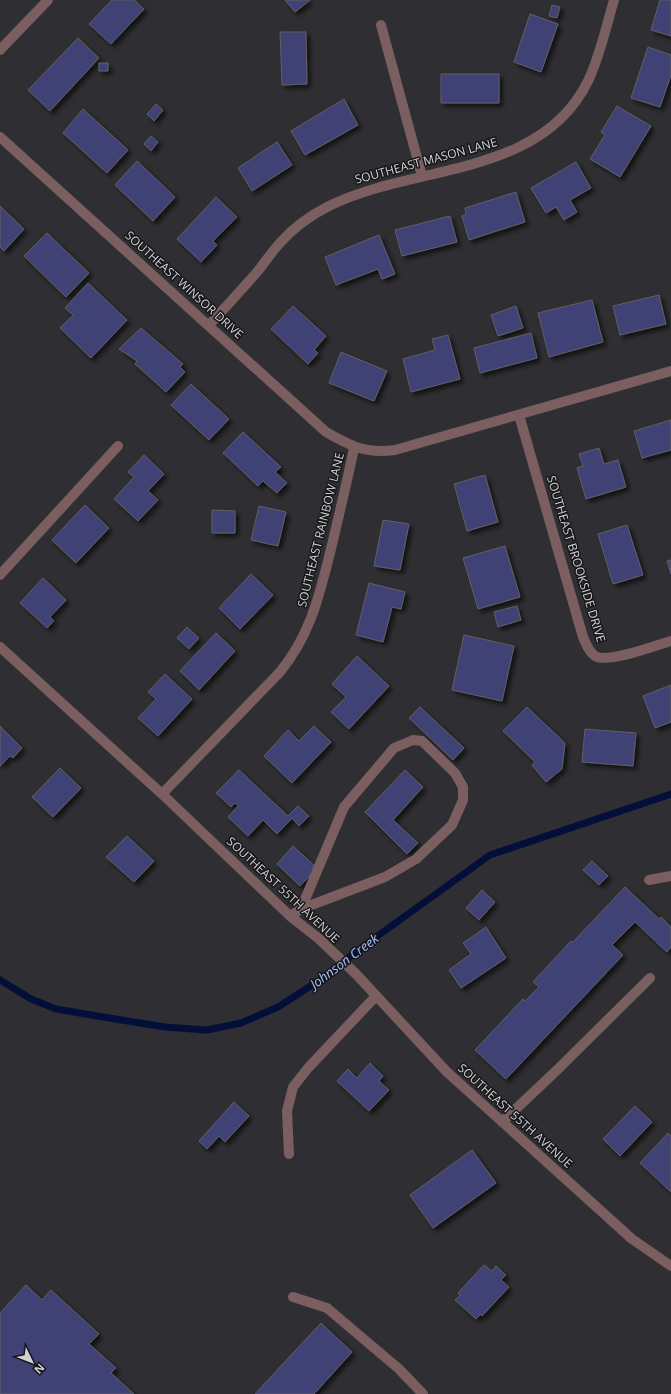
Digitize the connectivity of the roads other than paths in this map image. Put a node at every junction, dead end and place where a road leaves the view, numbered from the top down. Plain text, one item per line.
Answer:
1 (48, 0) edge
2 (614, 0) edge
3 (381, 25) dead end
4 (0, 50) edge
5 (0, 137) edge
6 (422, 176) junction
7 (209, 325) junction
8 (671, 371) edge
9 (519, 414) junction
10 (118, 446) dead end
11 (354, 448) junction
12 (0, 575) edge
13 (671, 641) edge
14 (0, 647) edge
15 (162, 794) junction
16 (671, 876) edge
17 (649, 880) dead end
18 (301, 909) junction
19 (290, 916) junction
20 (650, 978) dead end
21 (376, 996) junction
22 (502, 1122) junction
23 (289, 1154) dead end
24 (670, 1262) edge
25 (293, 1298) dead end
26 (422, 1394) edge

1 - 4 street
2 - 6 street, SOUTHEAST MASON LANE
3 - 6 street
5 - 7 street, SOUTHEAST WINSOR DRIVE
6 - 7 street, SOUTHEAST MASON LANE
7 - 11 street, SOUTHEAST WINSOR DRIVE
8 - 9 street, SOUTHEAST RAINBOW LANE
9 - 11 street, SOUTHEAST RAINBOW LANE
9 - 13 street, SOUTHEAST BROOKSIDE DRIVE
10 - 12 street
11 - 15 street, SOUTHEAST RAINBOW LANE
14 - 15 street, SOUTHEAST 55TH AVENUE
15 - 19 street, SOUTHEAST 55TH AVENUE
16 - 17 street
18 - 18 street
18 - 19 street
19 - 21 street, SOUTHEAST 55TH AVENUE
20 - 22 street
21 - 22 street, SOUTHEAST 55TH AVENUE
21 - 23 street
22 - 24 street, SOUTHEAST 55TH AVENUE
25 - 26 street

